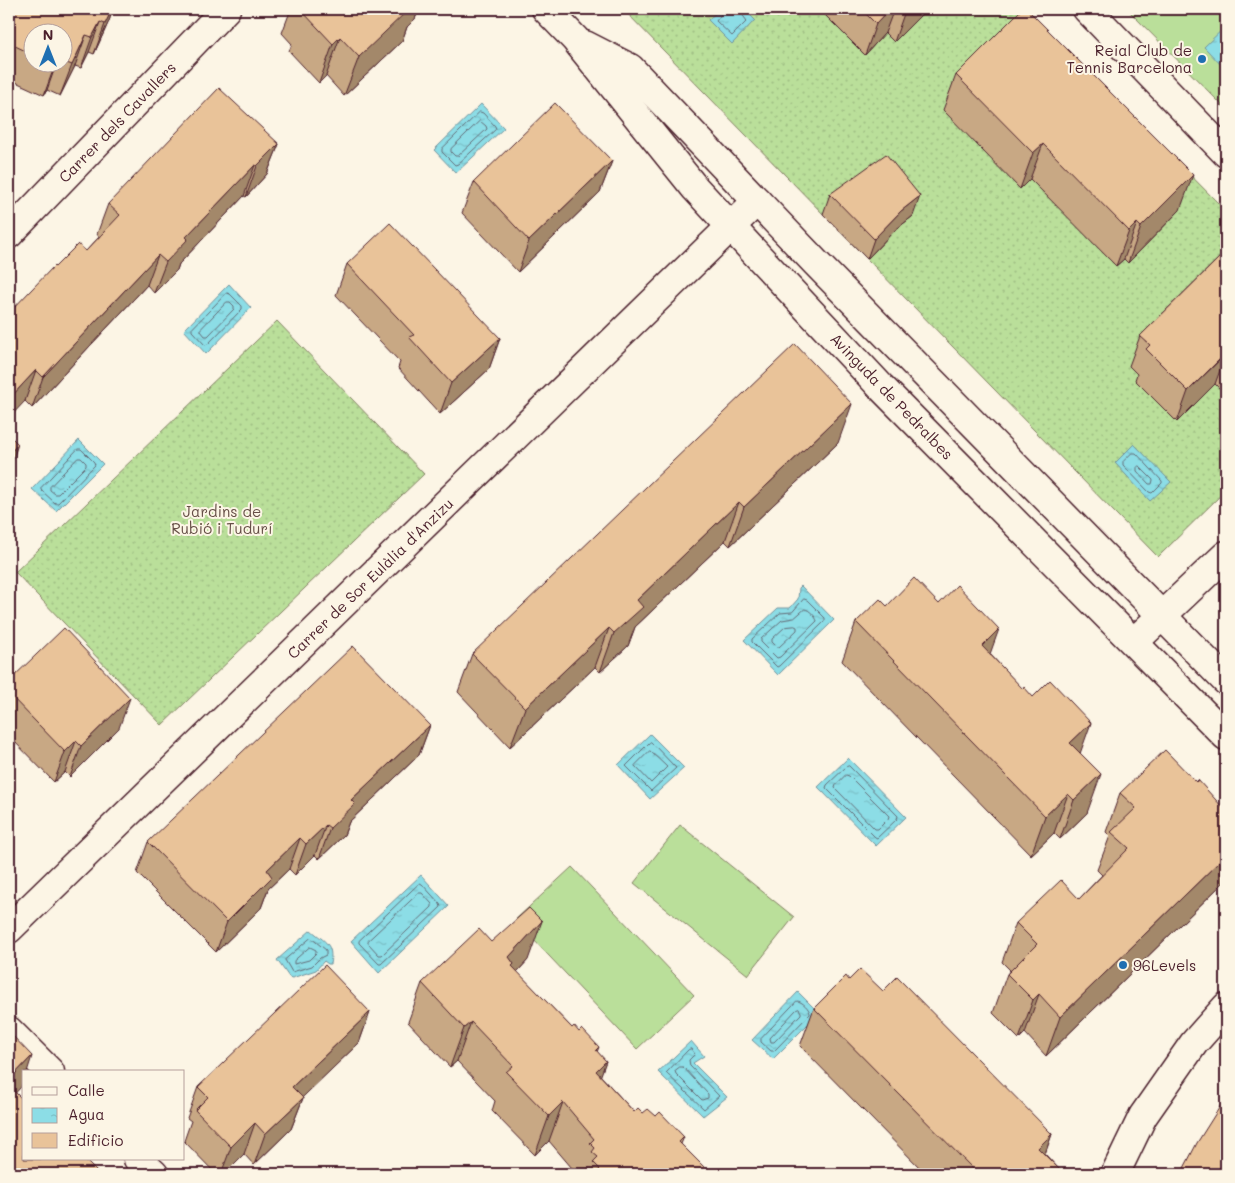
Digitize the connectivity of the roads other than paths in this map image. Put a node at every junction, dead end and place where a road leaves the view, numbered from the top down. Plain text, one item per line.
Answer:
1 (226, 9) edge
2 (546, 9) edge
3 (1086, 9) edge
4 (575, 40) junction
5 (1226, 153) edge
6 (757, 201) junction
7 (731, 226) junction
8 (9, 234) edge
9 (1226, 555) edge
10 (1162, 615) junction
11 (1134, 641) junction
12 (1226, 681) edge
13 (1226, 736) edge
14 (9, 929) edge
15 (1226, 1007) edge
16 (9, 1031) edge
17 (48, 1070) edge
18 (139, 1160) edge
19 (154, 1174) edge
20 (1115, 1174) edge

1 - 8 street, Carrer dels Cavallers
2 - 4 street, Avinguda de Pedralbes
3 - 5 street
4 - 6 street, Avinguda de Pedralbes
4 - 7 street, Avinguda de Pedralbes
6 - 7 street, Carrer de Sor Eulàlia d'Anzizu
6 - 10 street, Avinguda de Pedralbes
7 - 11 street, Avinguda de Pedralbes
7 - 14 street, Carrer de Sor Eulàlia d'Anzizu
9 - 10 street
10 - 11 street
10 - 12 street, Avinguda de Pedralbes
11 - 13 street, Avinguda de Pedralbes
15 - 20 street
16 - 17 street
18 - 19 street

